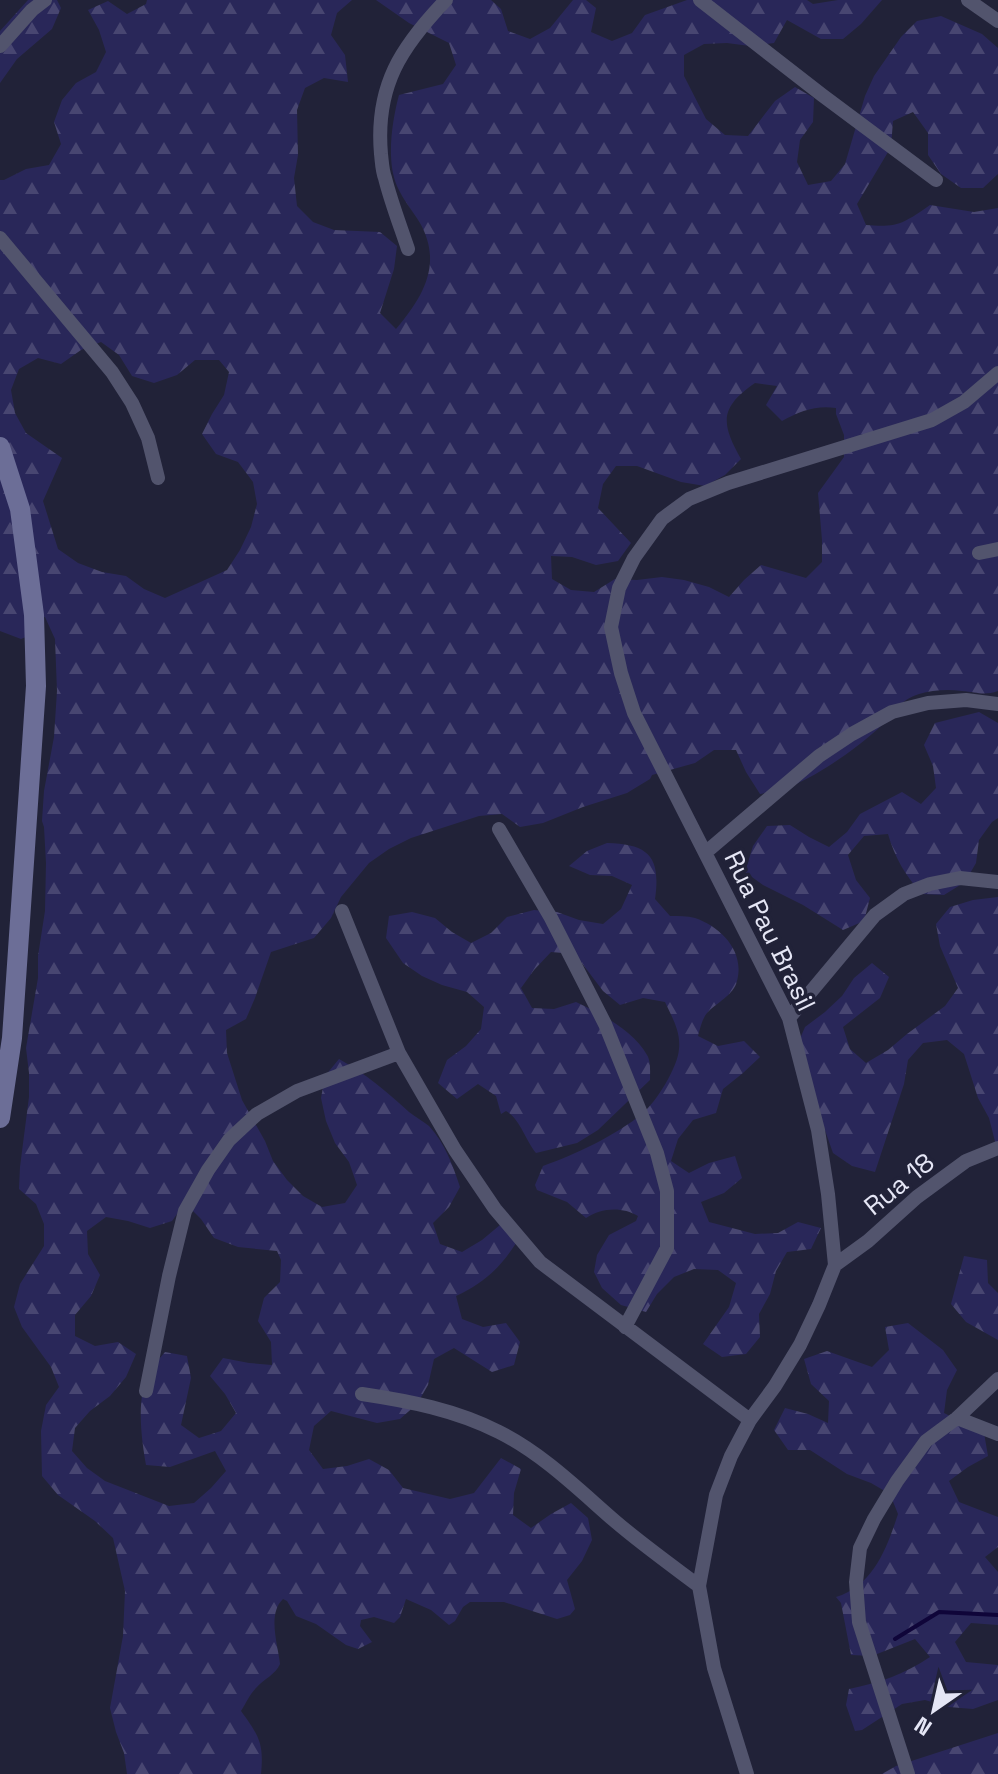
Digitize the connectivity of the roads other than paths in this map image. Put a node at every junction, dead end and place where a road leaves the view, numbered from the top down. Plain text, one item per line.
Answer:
1 (45, 0) edge
2 (446, 0) edge
3 (700, 0) edge
4 (968, 0) edge
5 (998, 21) edge
6 (0, 46) edge
7 (936, 180) dead end
8 (0, 238) edge
9 (408, 249) dead end
10 (998, 373) edge
11 (0, 447) edge
12 (158, 478) dead end
13 (998, 549) edge
14 (979, 553) dead end
15 (998, 704) edge
16 (499, 829) dead end
17 (705, 853) junction
18 (998, 882) edge
19 (342, 911) dead end
20 (789, 1018) junction
21 (399, 1053) junction
22 (0, 1118) edge
23 (998, 1148) edge
24 (835, 1265) junction
25 (625, 1327) junction
26 (998, 1379) edge
27 (146, 1391) dead end
28 (362, 1394) dead end
29 (957, 1418) junction
30 (750, 1420) junction
31 (998, 1434) edge
32 (699, 1586) junction
33 (747, 1774) edge
34 (908, 1774) edge

1 - 6 street
2 - 9 street
3 - 7 street
4 - 5 street
8 - 12 street
10 - 17 street, Rua Pau Brasil
11 - 22 main road
13 - 14 street
15 - 17 street
16 - 25 street
17 - 20 street, Rua Pau Brasil
18 - 20 street
19 - 21 street
20 - 24 street, Rua Pau Brasil
21 - 25 street
21 - 27 street
23 - 24 street, Rua 18
24 - 30 street, Rua Pau Brasil
25 - 30 street
26 - 29 street
28 - 32 street
29 - 31 street
29 - 34 street
30 - 32 street, Rua Pau Brasil
32 - 33 street, Rua Pau Brasil

